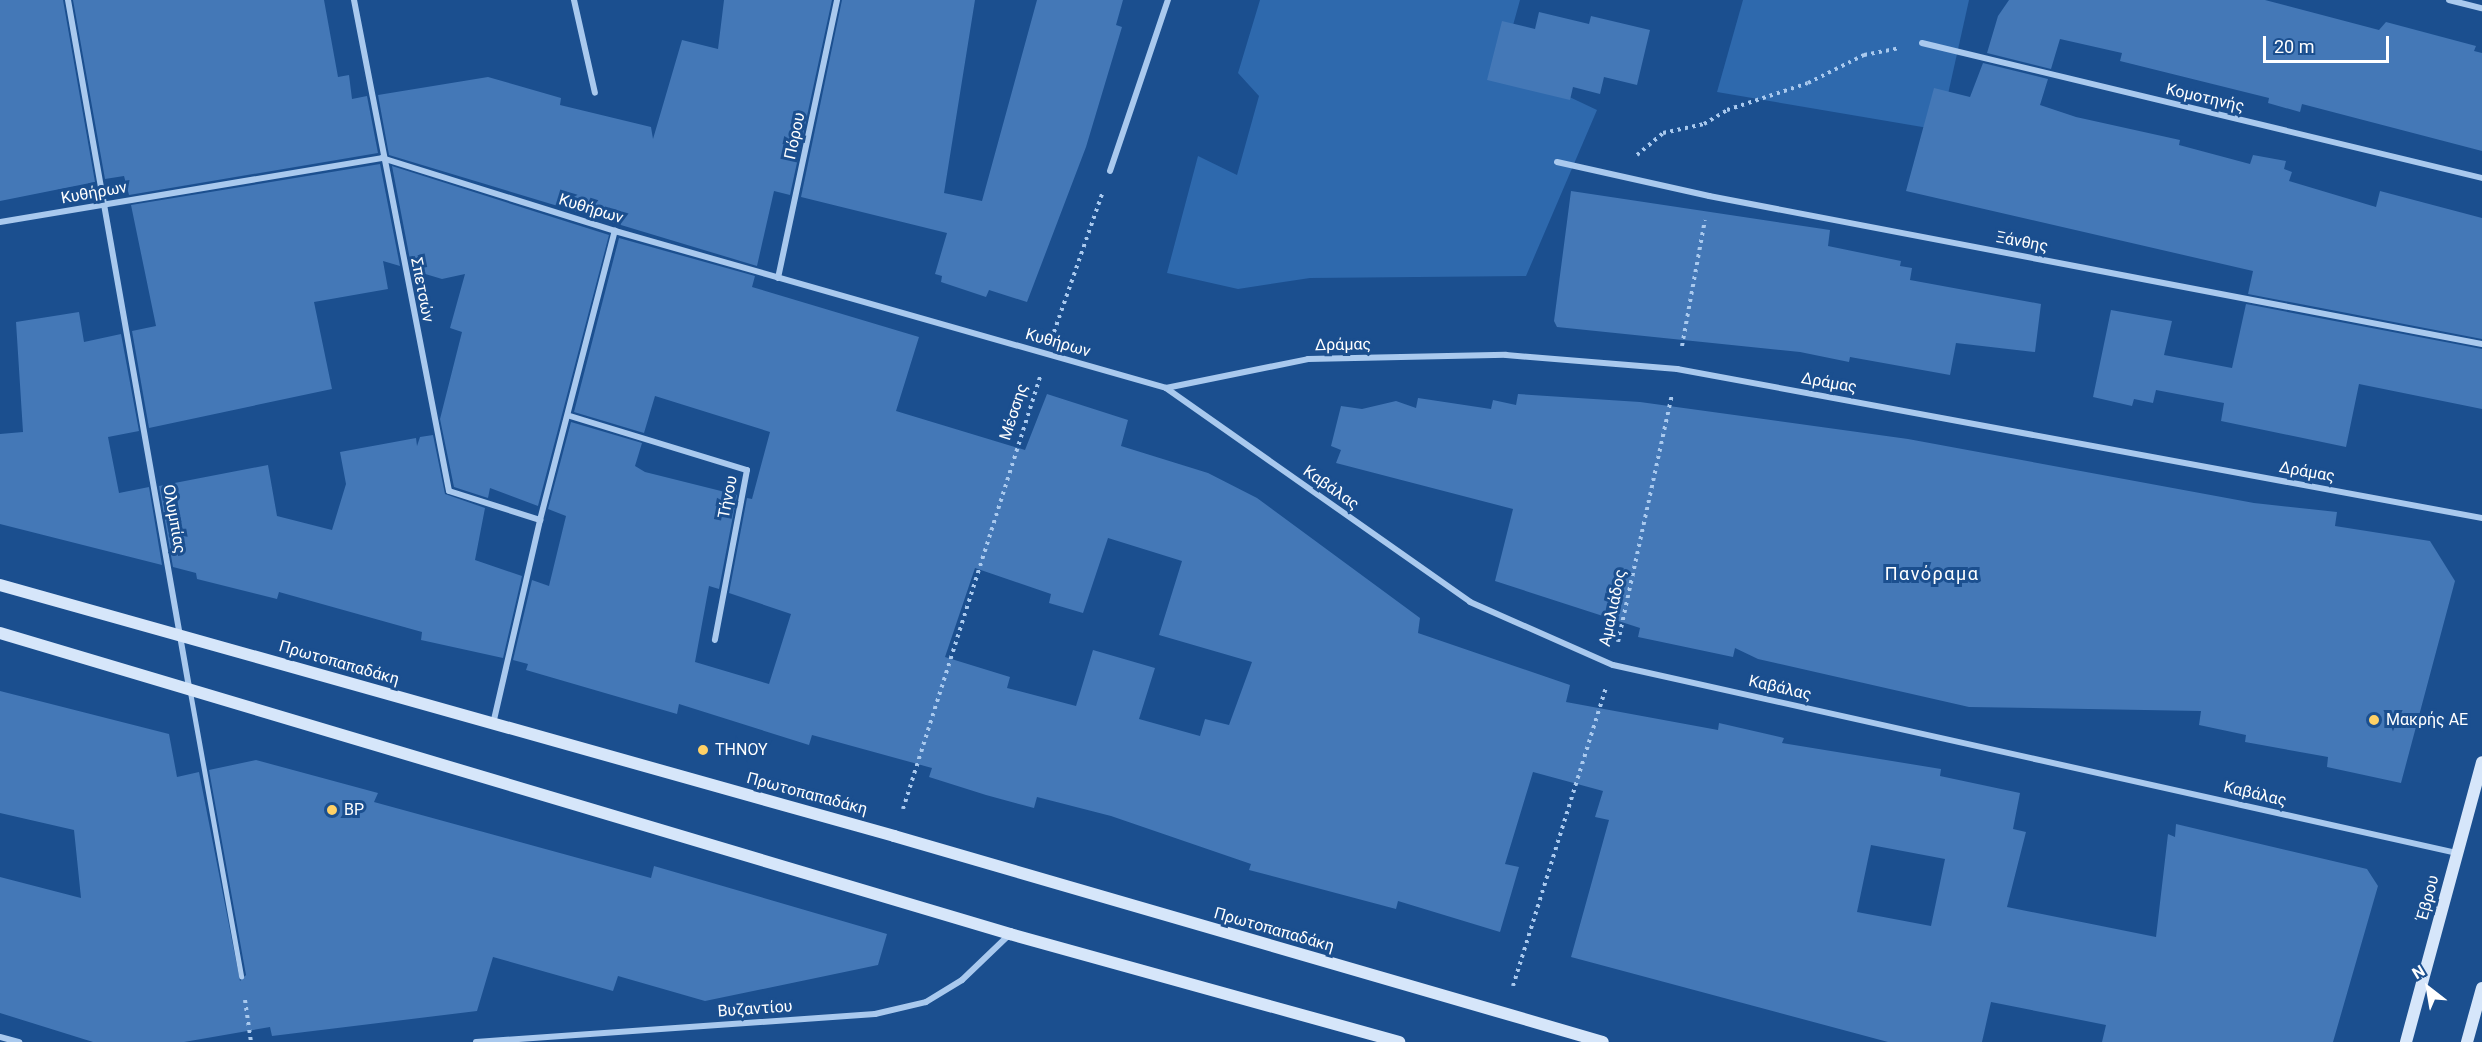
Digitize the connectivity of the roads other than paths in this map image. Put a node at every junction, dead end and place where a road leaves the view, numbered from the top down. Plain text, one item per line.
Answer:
1 (68, 0) edge
2 (354, 0) edge
3 (574, 0) edge
4 (837, 0) edge
5 (1168, 0) edge
6 (2449, 0) edge
7 (2482, 8) edge
8 (1922, 44) road end
9 (595, 93) dead end
10 (382, 158) junction
11 (1557, 162) dead end
12 (1110, 171) road end
13 (2482, 178) edge
14 (104, 204) junction
15 (0, 222) edge
16 (615, 231) junction
17 (778, 278) junction
18 (2482, 344) edge
19 (1166, 388) junction
20 (570, 416) junction
21 (2482, 518) edge
22 (540, 520) junction
23 (0, 585) edge
24 (0, 633) edge
25 (181, 636) junction
26 (715, 640) dead end
27 (189, 687) junction
28 (493, 724) junction
29 (2482, 762) edge
30 (2457, 853) junction
31 (1010, 934) junction
32 (241, 975) road end
33 (2482, 988) edge
34 (0, 1037) edge
35 (19, 1042) edge
36 (476, 1042) edge
37 (1399, 1042) edge
38 (1603, 1042) edge
39 (2406, 1042) edge
40 (2467, 1042) edge

1 - 14 street, Ολυμπίας
2 - 10 street, Σπετσών
3 - 9 street
4 - 17 street, Πόρου
5 - 12 street
6 - 7 street
8 - 13 street, Κομοτηνής
10 - 14 street, Κυθήρων
10 - 16 street, Κυθήρων
10 - 22 street, Σπετσών
11 - 18 street, Ξάνθης
14 - 15 street, Κυθήρων
14 - 25 street, Ολυμπίας
16 - 17 street, Κυθήρων
16 - 20 street
17 - 19 street, Κυθήρων
19 - 21 street, Δράμας
19 - 30 street, Καβάλας
20 - 22 street
20 - 26 street, Τήνου
22 - 28 street
23 - 25 main road, Πρωτοπαπαδάκη
24 - 27 main road
25 - 27 street, Ολυμπίας
25 - 28 main road, Πρωτοπαπαδάκη
27 - 31 main road
27 - 32 street, Ολυμπίας
28 - 38 main road, Πρωτοπαπαδάκη
29 - 30 main road, Έβρου
30 - 39 main road, Έβρου
31 - 36 street, Βυζαντίου
31 - 37 main road
33 - 40 main road
34 - 35 street

